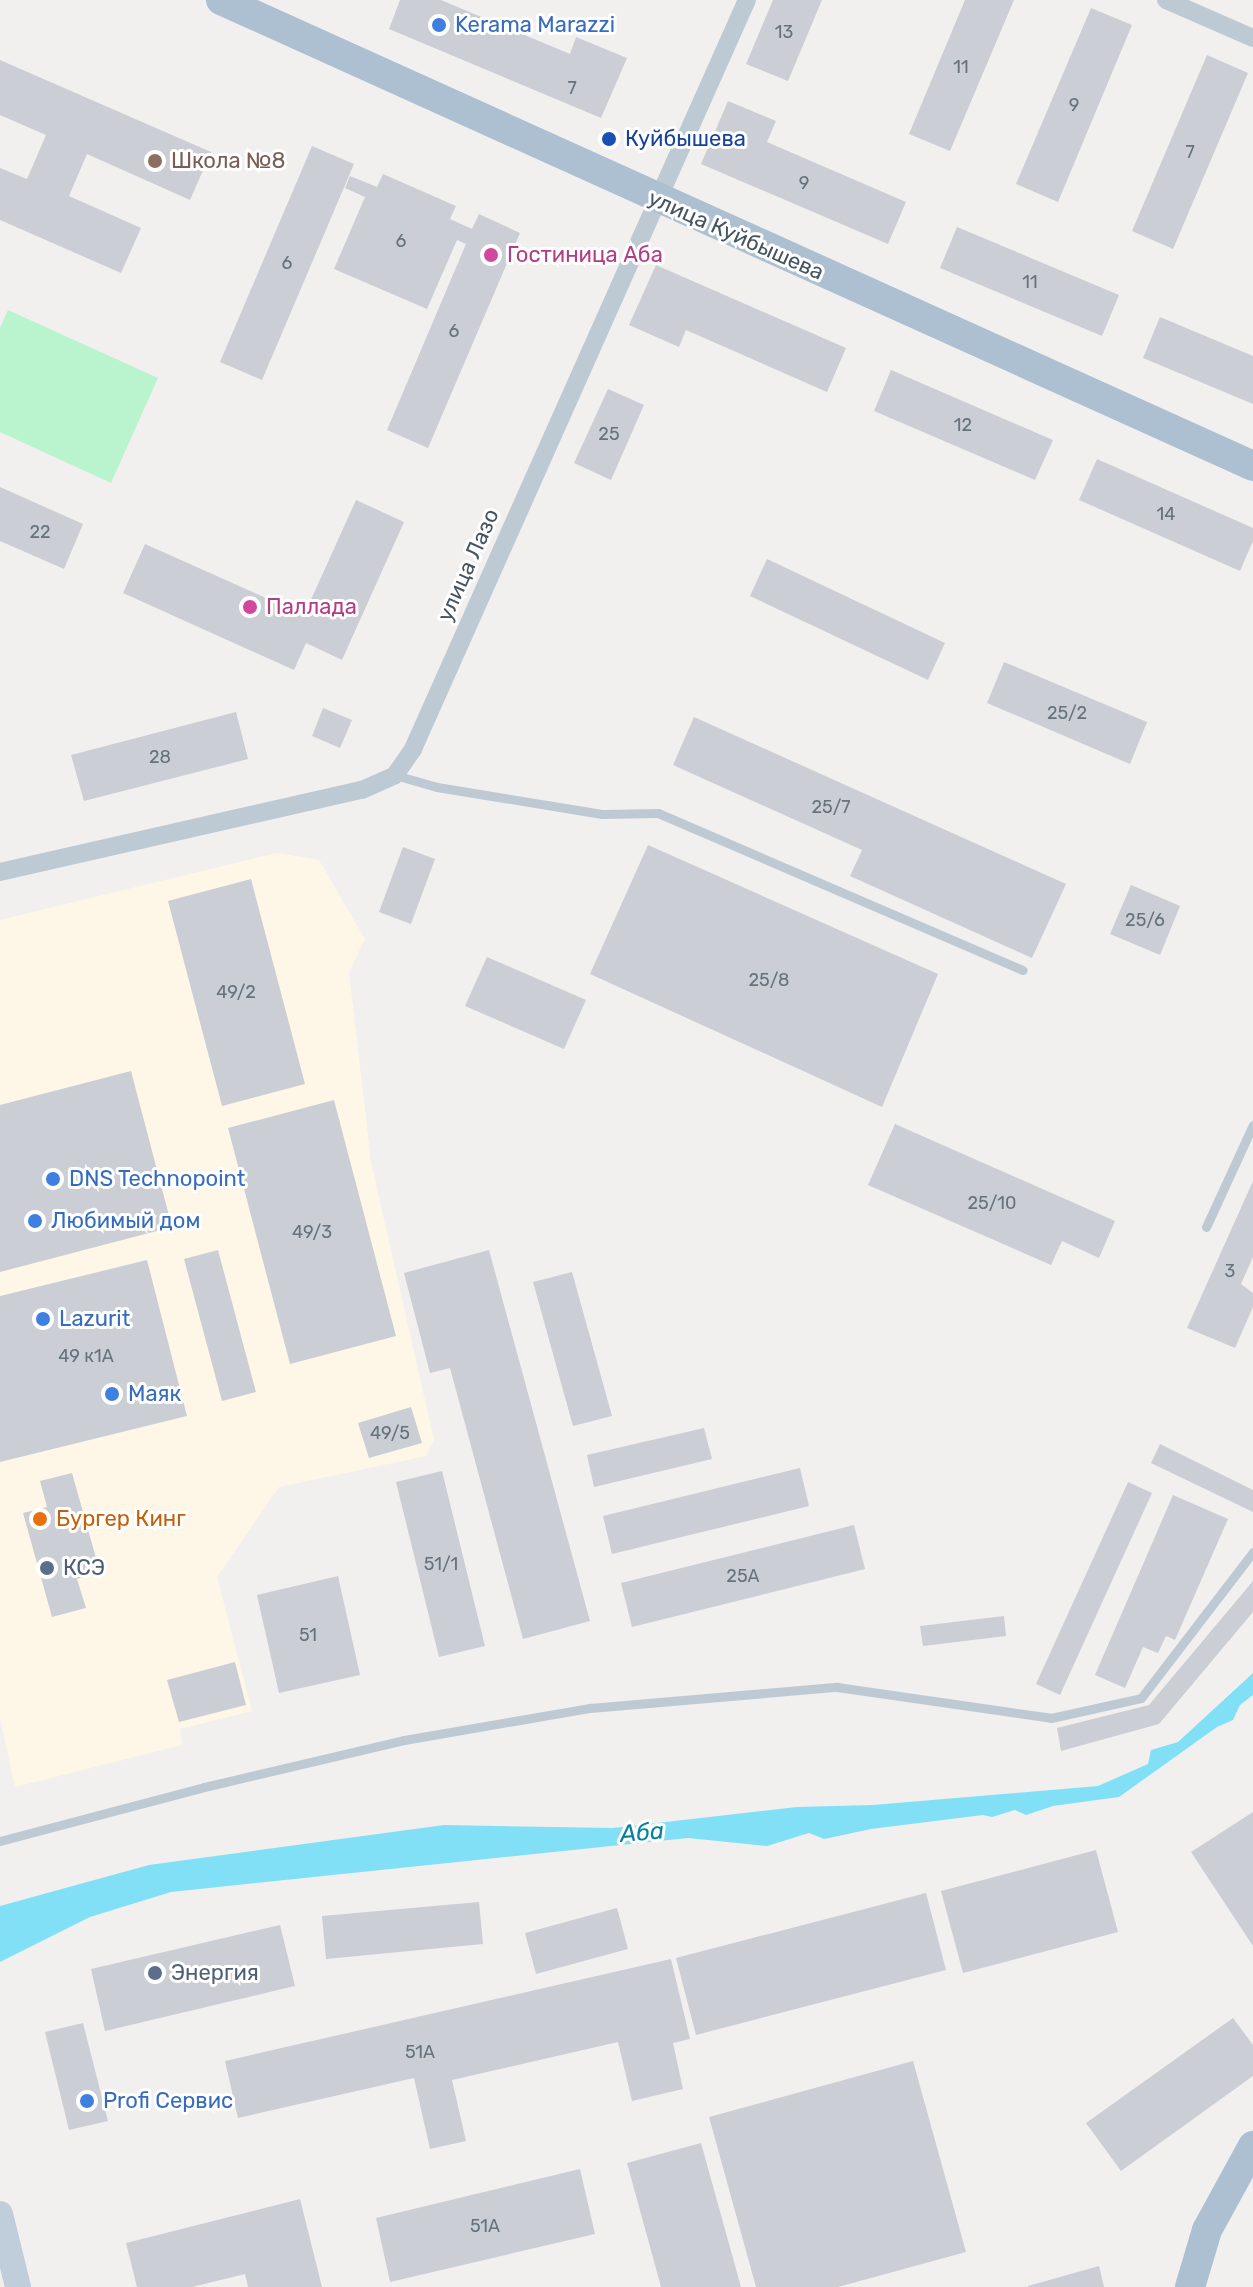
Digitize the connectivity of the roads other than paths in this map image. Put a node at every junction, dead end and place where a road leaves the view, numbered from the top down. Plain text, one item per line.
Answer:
1 (221, 0) edge
2 (747, 0) edge
3 (1166, 0) edge
4 (1253, 38) edge
5 (659, 201) junction
6 (1253, 466) edge
7 (395, 775) junction
8 (0, 872) edge
9 (1023, 970) dead end
10 (1253, 1125) edge
11 (1206, 1227) dead end
12 (1253, 1552) edge
13 (0, 1841) edge
14 (1253, 2146) edge
15 (0, 2214) edge
16 (18, 2287) edge
17 (1190, 2287) edge

1 - 5 main road, улица Куйбышева
2 - 5 street, улица Лазо
3 - 4 street
5 - 6 main road, улица Куйбышева
5 - 7 street, улица Лазо
7 - 8 street
7 - 9 lane
10 - 11 lane
12 - 13 lane
14 - 17 main road
15 - 16 main road

